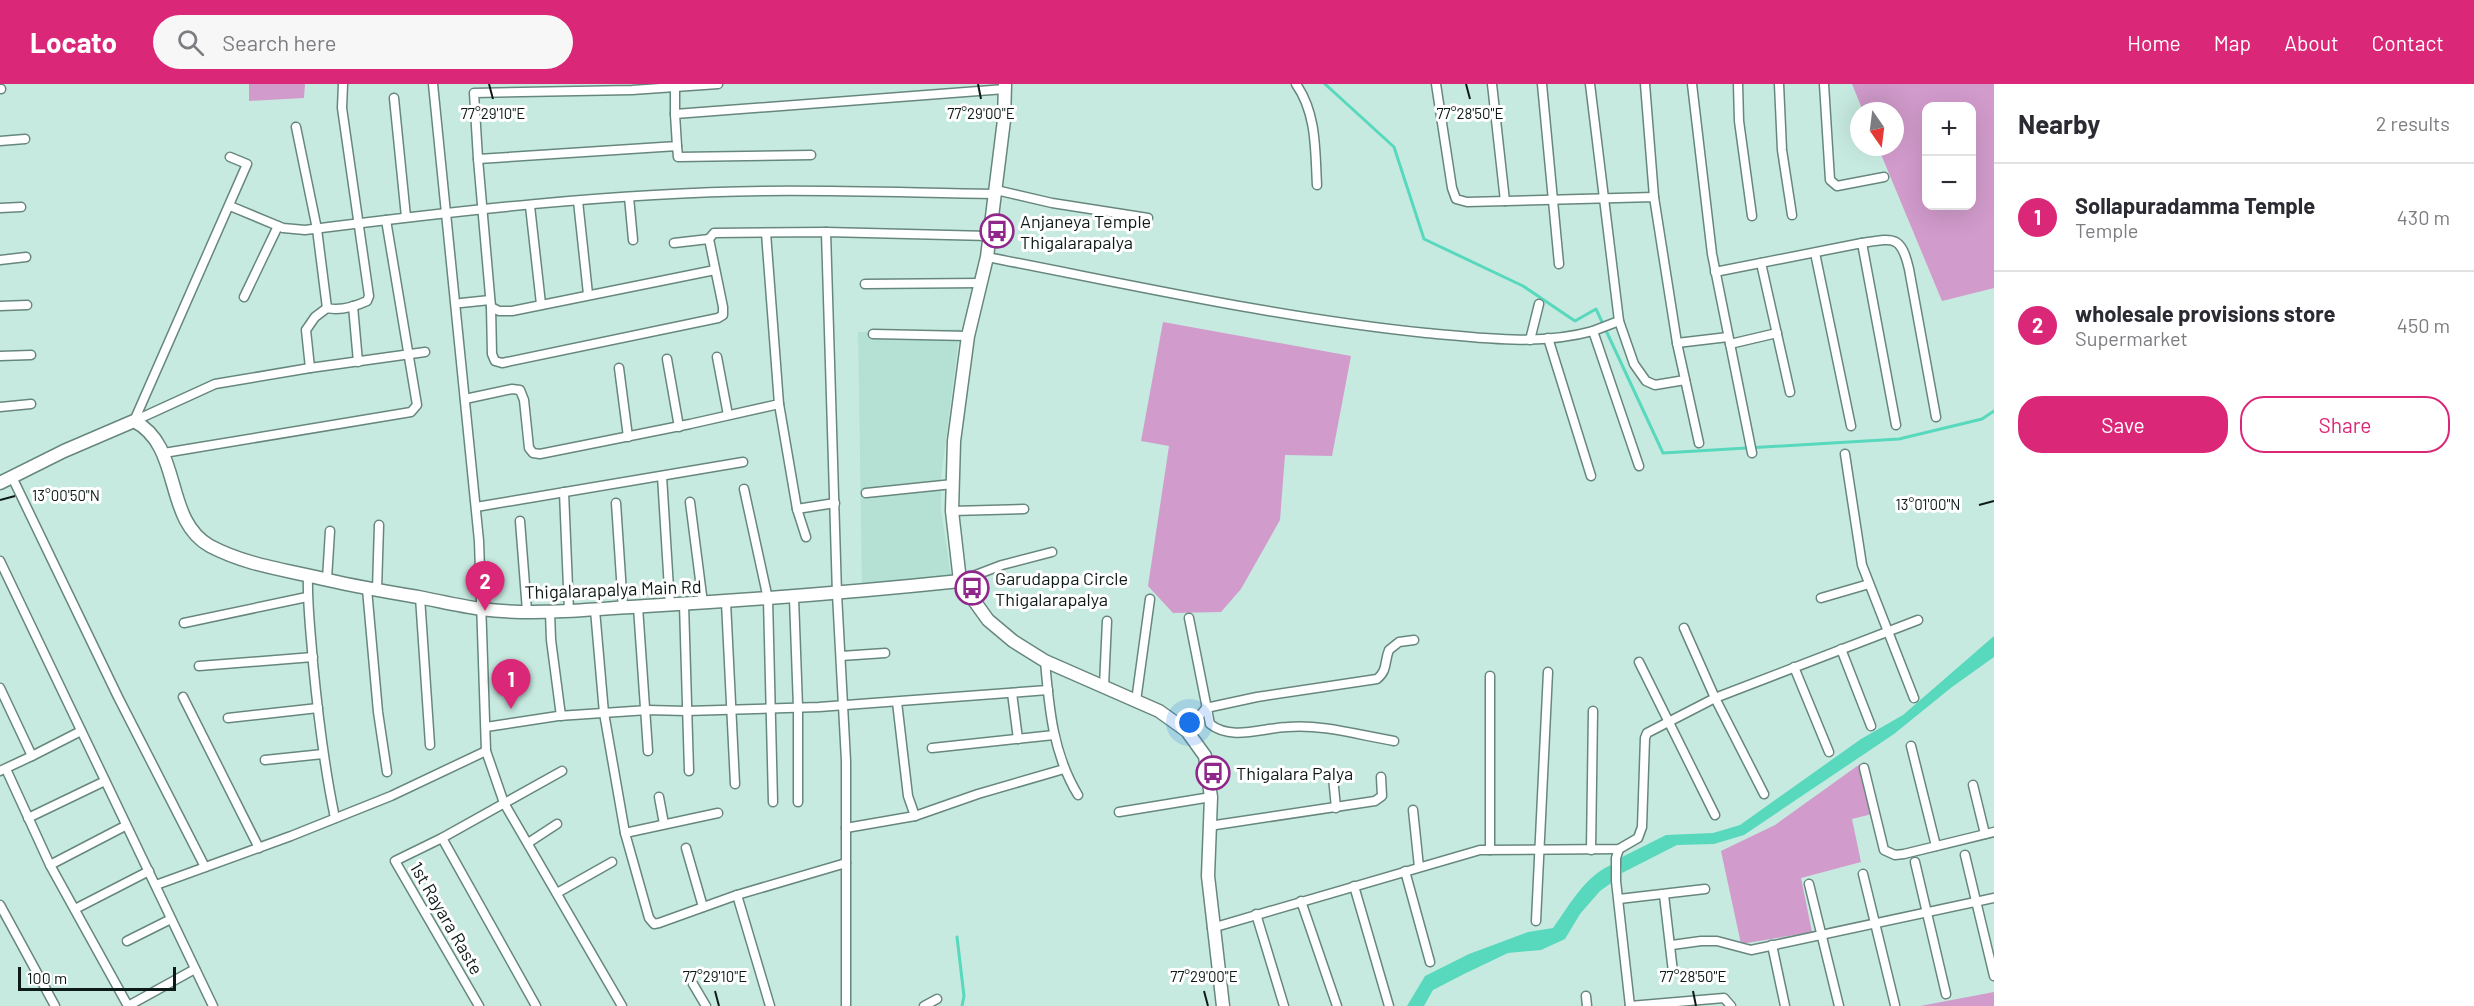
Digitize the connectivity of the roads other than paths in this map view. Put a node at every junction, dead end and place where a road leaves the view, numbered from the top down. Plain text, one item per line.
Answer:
1 (343, 84) edge
2 (433, 84) edge
3 (718, 84) edge
4 (1296, 84) edge
5 (1436, 84) edge
6 (1492, 84) edge
7 (1542, 84) edge
8 (1590, 84) edge
9 (1645, 84) edge
10 (1692, 84) edge
11 (1738, 84) edge
12 (1779, 84) edge
13 (1824, 84) edge
14 (675, 86) edge
15 (1005, 86) edge
16 (583, 87) edge
17 (394, 98) dead end
18 (675, 114) junction
19 (296, 126) dead end
20 (25, 139) dead end
21 (0, 141) edge
22 (677, 146) junction
23 (811, 155) dead end
24 (230, 157) dead end
25 (478, 159) junction
26 (1884, 177) dead end
27 (1317, 185) dead end
28 (996, 192) junction
29 (629, 197) junction
30 (1654, 197) junction
31 (1554, 198) junction
32 (1603, 198) junction
33 (578, 201) junction
34 (1505, 201) junction
35 (230, 206) junction
36 (530, 206) junction
37 (21, 207) dead end
38 (0, 208) edge
39 (481, 209) junction
40 (445, 212) junction
41 (1792, 215) dead end
42 (1752, 216) dead end
43 (406, 217) junction
44 (1148, 218) dead end
45 (386, 220) junction
46 (358, 223) junction
47 (279, 226) junction
48 (316, 229) junction
49 (826, 232) junction
50 (766, 233) junction
51 (990, 236) junction
52 (709, 238) junction
53 (633, 240) dead end
54 (674, 243) dead end
55 (1862, 243) junction
56 (1815, 253) junction
57 (26, 257) dead end
58 (987, 257) junction
59 (0, 260) edge
60 (1761, 263) junction
61 (1559, 264) dead end
62 (715, 270) junction
63 (1715, 272) junction
64 (981, 283) junction
65 (866, 284) dead end
66 (588, 294) junction
67 (244, 297) dead end
68 (461, 303) dead end
69 (490, 303) junction
70 (541, 304) junction
71 (1539, 304) dead end
72 (27, 305) dead end
73 (0, 306) edge
74 (353, 306) junction
75 (327, 308) junction
76 (1619, 321) junction
77 (1597, 330) junction
78 (1777, 333) junction
79 (873, 334) dead end
80 (968, 336) junction
81 (1548, 338) junction
82 (1530, 340) junction
83 (1729, 340) junction
84 (1677, 343) junction
85 (426, 352) dead end
86 (31, 355) dead end
87 (409, 355) junction
88 (0, 356) edge
89 (717, 357) dead end
90 (667, 359) dead end
91 (358, 362) junction
92 (310, 368) junction
93 (619, 368) dead end
94 (1686, 380) junction
95 (1790, 392) dead end
96 (465, 399) junction
97 (31, 404) dead end
98 (779, 404) junction
99 (0, 407) edge
100 (728, 415) junction
101 (1936, 417) dead end
102 (134, 421) junction
103 (1896, 425) dead end
104 (1851, 426) dead end
105 (679, 427) junction
106 (627, 437) junction
107 (1699, 443) dead end
108 (164, 453) junction
109 (1752, 453) dead end
110 (1845, 454) dead end
111 (743, 462) dead end
112 (1639, 466) dead end
113 (662, 476) junction
114 (1591, 476) dead end
115 (3, 481) edge
116 (953, 484) junction
117 (744, 489) dead end
118 (564, 492) junction
119 (866, 493) dead end
120 (690, 502) dead end
121 (616, 503) dead end
122 (835, 503) junction
123 (476, 507) junction
124 (797, 509) junction
125 (1024, 509) dead end
126 (952, 511) junction
127 (520, 521) dead end
128 (378, 525) dead end
129 (330, 531) dead end
130 (806, 537) dead end
131 (1052, 552) dead end
132 (0, 561) edge
133 (308, 576) junction
134 (327, 579) junction
135 (960, 581) junction
136 (1869, 584) junction
137 (372, 590) junction
138 (837, 594) junction
139 (307, 597) junction
140 (420, 597) junction
141 (794, 598) junction
142 (1821, 598) dead end
143 (768, 599) junction
144 (1150, 599) dead end
145 (726, 602) junction
146 (703, 603) junction
147 (684, 604) junction
148 (670, 605) junction
149 (638, 607) junction
150 (623, 608) junction
151 (482, 609) junction
152 (569, 610) junction
153 (595, 610) junction
154 (527, 611) junction
155 (550, 612) junction
156 (1189, 618) dead end
157 (1918, 620) dead end
158 (1107, 621) dead end
159 (184, 623) dead end
160 (1684, 628) dead end
161 (1889, 631) junction
162 (1414, 640) dead end
163 (1841, 649) junction
164 (885, 653) dead end
165 (841, 656) junction
166 (313, 657) junction
167 (1045, 660) junction
168 (1640, 662) dead end
169 (198, 666) dead end
170 (1794, 668) junction
171 (1548, 672) dead end
172 (1490, 676) dead end
173 (1104, 686) junction
174 (0, 688) edge
175 (1048, 690) junction
176 (1012, 693) junction
177 (183, 697) dead end
178 (1715, 698) junction
179 (1914, 698) dead end
180 (1136, 701) junction
181 (897, 702) junction
182 (844, 705) junction
183 (798, 707) junction
184 (318, 708) junction
185 (1206, 708) junction
186 (732, 709) junction
187 (770, 709) junction
188 (644, 710) junction
189 (686, 711) junction
190 (1593, 711) dead end
191 (604, 713) junction
192 (561, 716) junction
193 (228, 718) dead end
194 (1669, 722) junction
195 (1871, 726) dead end
196 (486, 727) junction
197 (1187, 731) junction
198 (81, 732) junction
199 (1054, 735) junction
200 (1018, 739) junction
201 (1394, 741) dead end
202 (430, 745) dead end
203 (1911, 746) dead end
204 (932, 748) dead end
205 (486, 751) junction
206 (648, 751) dead end
207 (1829, 752) dead end
208 (323, 753) junction
209 (32, 756) junction
210 (266, 760) dead end
211 (1864, 768) dead end
212 (1064, 769) junction
213 (3, 770) edge
214 (562, 771) dead end
215 (689, 771) dead end
216 (387, 772) dead end
217 (1332, 777) dead end
218 (1381, 777) dead end
219 (105, 781) junction
220 (735, 784) dead end
221 (1972, 785) dead end
222 (1764, 794) dead end
223 (1078, 795) dead end
224 (659, 796) dead end
225 (1211, 796) junction
226 (772, 802) dead end
227 (798, 802) dead end
228 (504, 803) junction
229 (1336, 808) junction
230 (1413, 810) dead end
231 (1119, 812) dead end
232 (718, 813) dead end
233 (1715, 815) dead end
234 (915, 816) junction
235 (28, 818) junction
236 (335, 818) junction
237 (557, 824) dead end
238 (664, 824) junction
239 (125, 826) junction
240 (1209, 826) junction
241 (846, 828) junction
242 (625, 833) junction
243 (1989, 833) edge
244 (442, 838) junction
245 (528, 843) junction
246 (1936, 846) junction
247 (259, 848) junction
248 (686, 848) dead end
249 (1490, 850) junction
250 (1540, 850) junction
251 (1591, 850) junction
252 (1617, 854) junction
253 (1965, 855) dead end
254 (612, 862) dead end
255 (1915, 862) dead end
256 (846, 863) junction
257 (50, 865) junction
258 (205, 867) junction
259 (1419, 867) junction
260 (149, 871) junction
261 (1405, 871) junction
262 (1863, 874) dead end
263 (1809, 884) dead end
264 (156, 885) junction
265 (1354, 886) junction
266 (1705, 889) dead end
267 (557, 893) junction
268 (737, 895) junction
269 (1664, 895) junction
270 (1994, 898) edge
271 (1619, 899) junction
272 (1301, 901) junction
273 (1976, 902) junction
274 (0, 905) edge
275 (703, 907) junction
276 (75, 909) junction
277 (1927, 912) junction
278 (1257, 914) junction
279 (171, 919) junction
280 (1536, 921) dead end
281 (1875, 923) junction
282 (1212, 928) junction
283 (1822, 935) junction
284 (127, 941) dead end
285 (1672, 945) junction
286 (1772, 945) junction
287 (1430, 962) dead end
288 (195, 969) junction
289 (1674, 972) dead end
290 (1994, 976) edge
291 (693, 984) dead end
292 (1946, 994) dead end
293 (1586, 996) dead end
294 (937, 999) dead end
295 (1895, 1005) edge
296 (55, 1006) edge
297 (128, 1006) edge
298 (213, 1006) edge
299 (479, 1006) edge
300 (536, 1006) edge
301 (622, 1006) edge
302 (706, 1006) edge
303 (770, 1006) edge
304 (846, 1006) edge
305 (924, 1006) edge
306 (1223, 1006) edge
307 (1284, 1006) edge
308 (1337, 1006) edge
309 (1389, 1006) edge
310 (1587, 1006) edge
311 (1630, 1006) edge
312 (1731, 1006) edge
313 (1785, 1006) edge
314 (1839, 1006) edge

1 - 46 street
2 - 40 street
3 - 14 street
4 - 27 street
5 - 34 street
6 - 34 street
7 - 31 street
8 - 32 street
9 - 30 street
10 - 63 street
11 - 42 street
12 - 41 street
13 - 26 street
14 - 16 street
14 - 18 street
15 - 18 street
15 - 28 main road
16 - 25 street
17 - 43 street
18 - 22 street
19 - 48 street
20 - 21 street
22 - 23 street
22 - 25 street
24 - 35 street
25 - 39 street
28 - 29 street
28 - 44 street
28 - 51 main road
29 - 33 street
29 - 53 street
30 - 32 street
30 - 84 street
31 - 32 street
31 - 34 street
31 - 61 street
32 - 76 street
33 - 36 street
33 - 66 street
35 - 47 street
35 - 102 street
36 - 39 street
36 - 70 street
37 - 38 street
39 - 40 street
39 - 69 street
40 - 43 street
40 - 96 street
43 - 45 street
45 - 46 street
45 - 87 street
46 - 48 street
46 - 74 street
47 - 48 street
47 - 67 street
48 - 75 street
49 - 50 street
49 - 51 street
49 - 122 street
50 - 52 street
50 - 98 street
51 - 58 main road
52 - 54 street
52 - 62 street
55 - 56 street
55 - 101 street
55 - 103 street
56 - 60 street
56 - 104 street
57 - 59 street
58 - 64 main road
58 - 82 street
60 - 63 street
60 - 78 street
62 - 66 street
62 - 69 street
63 - 83 street
64 - 65 street
64 - 80 main road
66 - 70 street
68 - 69 street
69 - 70 street
71 - 82 street
72 - 73 street
74 - 75 street
74 - 91 street
75 - 92 street
76 - 77 street
76 - 94 street
77 - 81 street
77 - 112 street
78 - 83 street
78 - 95 street
79 - 80 street
80 - 116 main road
81 - 82 street
81 - 114 street
83 - 84 street
83 - 109 street
84 - 94 street
85 - 87 street
86 - 88 street
87 - 91 street
87 - 108 street
89 - 100 street
90 - 105 street
91 - 92 street
92 - 102 street
93 - 106 street
94 - 107 street
96 - 106 street
96 - 123 street
97 - 99 street
98 - 100 street
98 - 124 street
100 - 105 street
102 - 108 main road, Thigalarapalya Main Rd
102 - 115 main road
105 - 106 street
108 - 133 main road, Thigalarapalya Main Rd
110 - 136 street
111 - 113 street
113 - 118 street
113 - 148 street
115 - 258 street
116 - 119 street
116 - 126 main road
117 - 143 street
118 - 123 street
118 - 152 street
120 - 146 street
121 - 150 street
122 - 124 street
122 - 138 street
123 - 151 street
124 - 130 street
125 - 126 street
126 - 135 main road
127 - 154 street
128 - 137 street
129 - 134 street
131 - 135 street
132 - 198 street
133 - 134 main road, Thigalarapalya Main Rd
133 - 139 street
134 - 137 main road, Thigalarapalya Main Rd
135 - 138 main road, Thigalarapalya Main Rd
135 - 167 main road
136 - 142 street
136 - 161 street
137 - 140 main road, Thigalarapalya Main Rd
137 - 216 street
138 - 141 main road, Thigalarapalya Main Rd
138 - 165 street
139 - 159 street
139 - 166 street
140 - 151 main road, Thigalarapalya Main Rd
140 - 202 street
141 - 143 main road, Thigalarapalya Main Rd
141 - 183 street
143 - 145 main road, Thigalarapalya Main Rd
143 - 187 street
144 - 180 street
145 - 146 main road, Thigalarapalya Main Rd
145 - 186 street
146 - 147 main road, Thigalarapalya Main Rd
147 - 148 main road, Thigalarapalya Main Rd
147 - 189 street
148 - 149 main road, Thigalarapalya Main Rd
149 - 150 main road, Thigalarapalya Main Rd
149 - 188 street
150 - 153 main road, Thigalarapalya Main Rd
151 - 154 main road, Thigalarapalya Main Rd
151 - 196 street
152 - 153 main road, Thigalarapalya Main Rd
152 - 155 main road, Thigalarapalya Main Rd
153 - 191 street
154 - 155 main road, Thigalarapalya Main Rd
155 - 192 street
156 - 185 street
157 - 161 street
158 - 173 street
160 - 178 street
161 - 163 street
161 - 179 street
162 - 185 street
163 - 170 street
163 - 195 street
164 - 165 street
165 - 182 street
166 - 169 street
166 - 184 street
167 - 173 main road
167 - 175 street
168 - 194 street
170 - 178 street
170 - 207 street
171 - 250 street
172 - 249 street
173 - 180 main road
174 - 209 street
175 - 176 street
175 - 199 street
176 - 181 street
176 - 200 street
177 - 247 street
178 - 194 street
178 - 222 street
180 - 197 main road
181 - 182 street
181 - 234 street
182 - 183 street
182 - 241 street
183 - 187 street
183 - 227 street
184 - 193 street
184 - 208 street
185 - 197 street
185 - 201 street
186 - 187 street
186 - 189 street
186 - 220 street
187 - 226 street
188 - 189 street
188 - 191 street
188 - 206 street
189 - 215 street
190 - 251 street
191 - 192 street
191 - 242 street
192 - 196 street
194 - 233 street
194 - 252 street
196 - 205 street
197 - 225 main road
198 - 209 street
198 - 219 street
199 - 200 street
199 - 212 street
200 - 204 street
203 - 246 street
205 - 228 street
205 - 236 street
208 - 210 street
208 - 236 street
209 - 213 street
211 - 246 street
212 - 223 street
212 - 234 street
213 - 235 street
214 - 228 street, 1st Rayara Raste
217 - 229 street
218 - 229 street
219 - 235 street
219 - 239 street
221 - 243 street
224 - 238 street
225 - 231 street
225 - 240 main road
228 - 244 street, 1st Rayara Raste
228 - 245 street
229 - 240 street
230 - 259 street
232 - 238 street
234 - 241 street
235 - 257 street
236 - 247 street
237 - 245 street
238 - 242 street
239 - 257 street
239 - 260 street
240 - 282 main road
241 - 256 street
242 - 275 street
243 - 246 street
244 - 299 street, 1st Rayara Raste
244 - 300 street
245 - 267 street
247 - 258 street
248 - 275 street
249 - 250 street
249 - 259 street
250 - 251 street
250 - 280 street
251 - 252 street
252 - 271 street
253 - 273 street
254 - 267 street
255 - 277 street
256 - 268 street
256 - 304 street
257 - 276 street
258 - 264 street
259 - 261 street
260 - 264 street
260 - 276 street
261 - 265 street
261 - 287 street
262 - 281 street
263 - 283 street
264 - 279 street
265 - 272 street
265 - 309 street
266 - 269 street
267 - 301 street
268 - 275 street
268 - 303 street
269 - 271 street
269 - 285 street
270 - 273 street
271 - 311 street
272 - 278 street
272 - 308 street
273 - 277 street
273 - 290 street
274 - 296 street
276 - 297 street
277 - 281 street
277 - 292 street
278 - 282 street
278 - 307 street
279 - 284 street
279 - 288 street
281 - 283 street
281 - 295 street
282 - 306 main road
283 - 286 street
283 - 314 street
285 - 286 street
285 - 289 street
286 - 313 street
288 - 297 street
288 - 298 street
291 - 302 street
293 - 310 street
294 - 305 street
311 - 312 street

